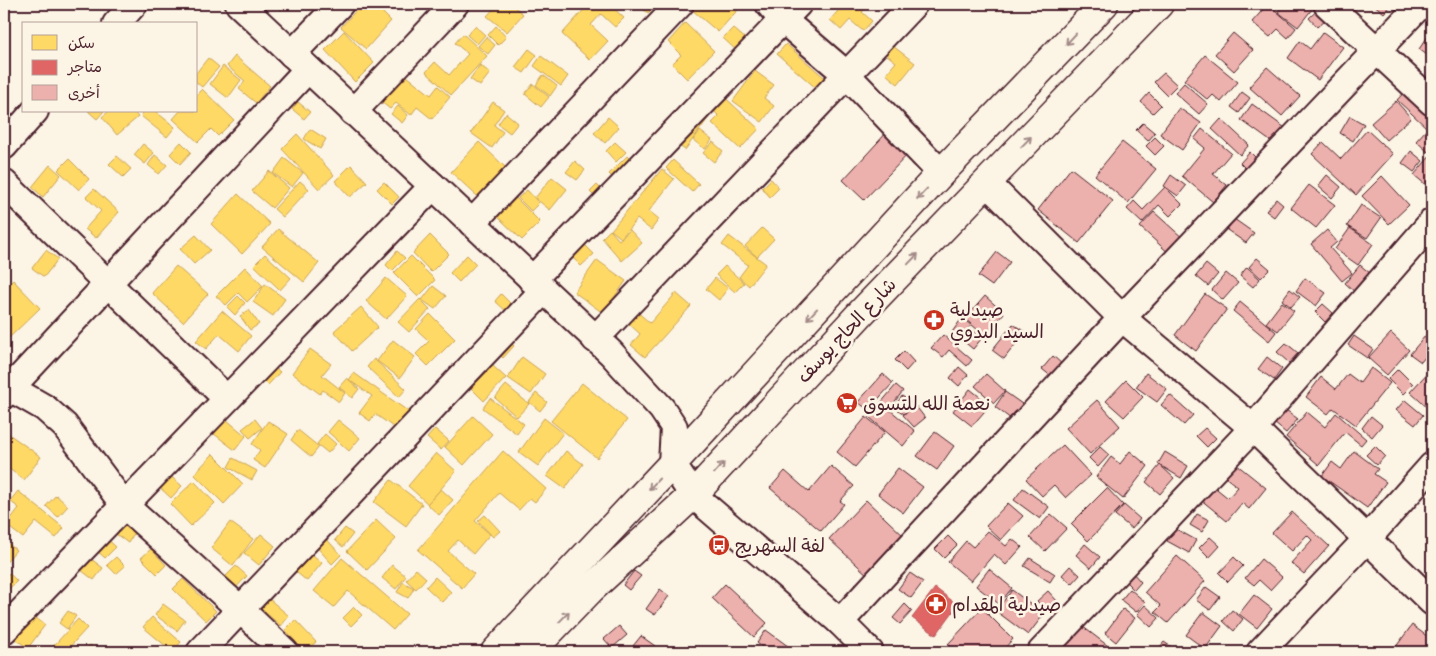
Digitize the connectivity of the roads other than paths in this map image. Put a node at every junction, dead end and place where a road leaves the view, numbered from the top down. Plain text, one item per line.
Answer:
1 (134, 4) edge
2 (239, 4) edge
3 (340, 4) edge
4 (455, 4) edge
5 (680, 4) edge
6 (914, 4) edge
7 (1104, 4) edge
8 (1159, 4) edge
9 (1327, 4) edge
10 (1422, 4) edge
11 (783, 9) edge
12 (118, 22) edge
13 (1377, 51) junction
14 (300, 61) junction
15 (846, 74) junction
16 (1432, 102) edge
17 (34, 112) edge
18 (353, 112) junction
19 (4, 146) edge
20 (941, 174) junction
21 (4, 183) edge
22 (987, 183) junction
23 (433, 186) junction
24 (1432, 222) edge
25 (472, 223) junction
26 (107, 283) junction
27 (537, 285) junction
28 (1122, 318) junction
29 (595, 339) junction
30 (7, 391) edge
31 (226, 398) junction
32 (1253, 428) junction
33 (672, 464) junction
34 (1432, 466) edge
35 (693, 495) junction
36 (124, 505) junction
37 (1367, 539) junction
38 (1432, 602) edge
39 (241, 610) junction
40 (840, 622) junction
41 (4, 630) edge
42 (200, 652) edge
43 (285, 652) edge
44 (495, 652) edge
45 (530, 652) edge
46 (870, 652) edge
47 (1041, 652) edge
48 (1260, 652) edge

1 - 12 street
2 - 14 street
3 - 14 street
4 - 18 street
5 - 25 street
6 - 15 street
7 -> 20 main road, شارع الحاج يوسف
22 -> 8 main road, شارع الحاج يوسف
9 - 13 street
10 - 13 street
11 - 15 street
11 - 27 street
13 - 16 street
13 - 28 street
14 - 18 street
14 - 26 street
15 - 20 street
15 - 29 street
17 - 19 street
18 - 23 street
20 -> 33 main road, شارع الحاج يوسف
21 - 26 street
22 - 28 street
35 -> 22 main road, شارع الحاج يوسف
23 - 25 street
23 - 31 street
24 - 32 street
25 - 27 street
26 - 30 street
26 - 31 street
27 - 29 street
27 - 39 street
28 - 32 street
28 - 40 street
29 - 33 street
30 - 36 street
31 - 36 street
32 - 37 street
32 - 47 street
33 - 35 street
33 -> 44 main road, شارع الحاج يوسف
34 - 37 street
35 - 40 street
45 -> 35 main road, شارع الحاج يوسف
36 - 39 street
36 - 41 street
37 - 38 street
37 - 48 street
39 - 42 street
39 - 43 street
40 - 46 street

